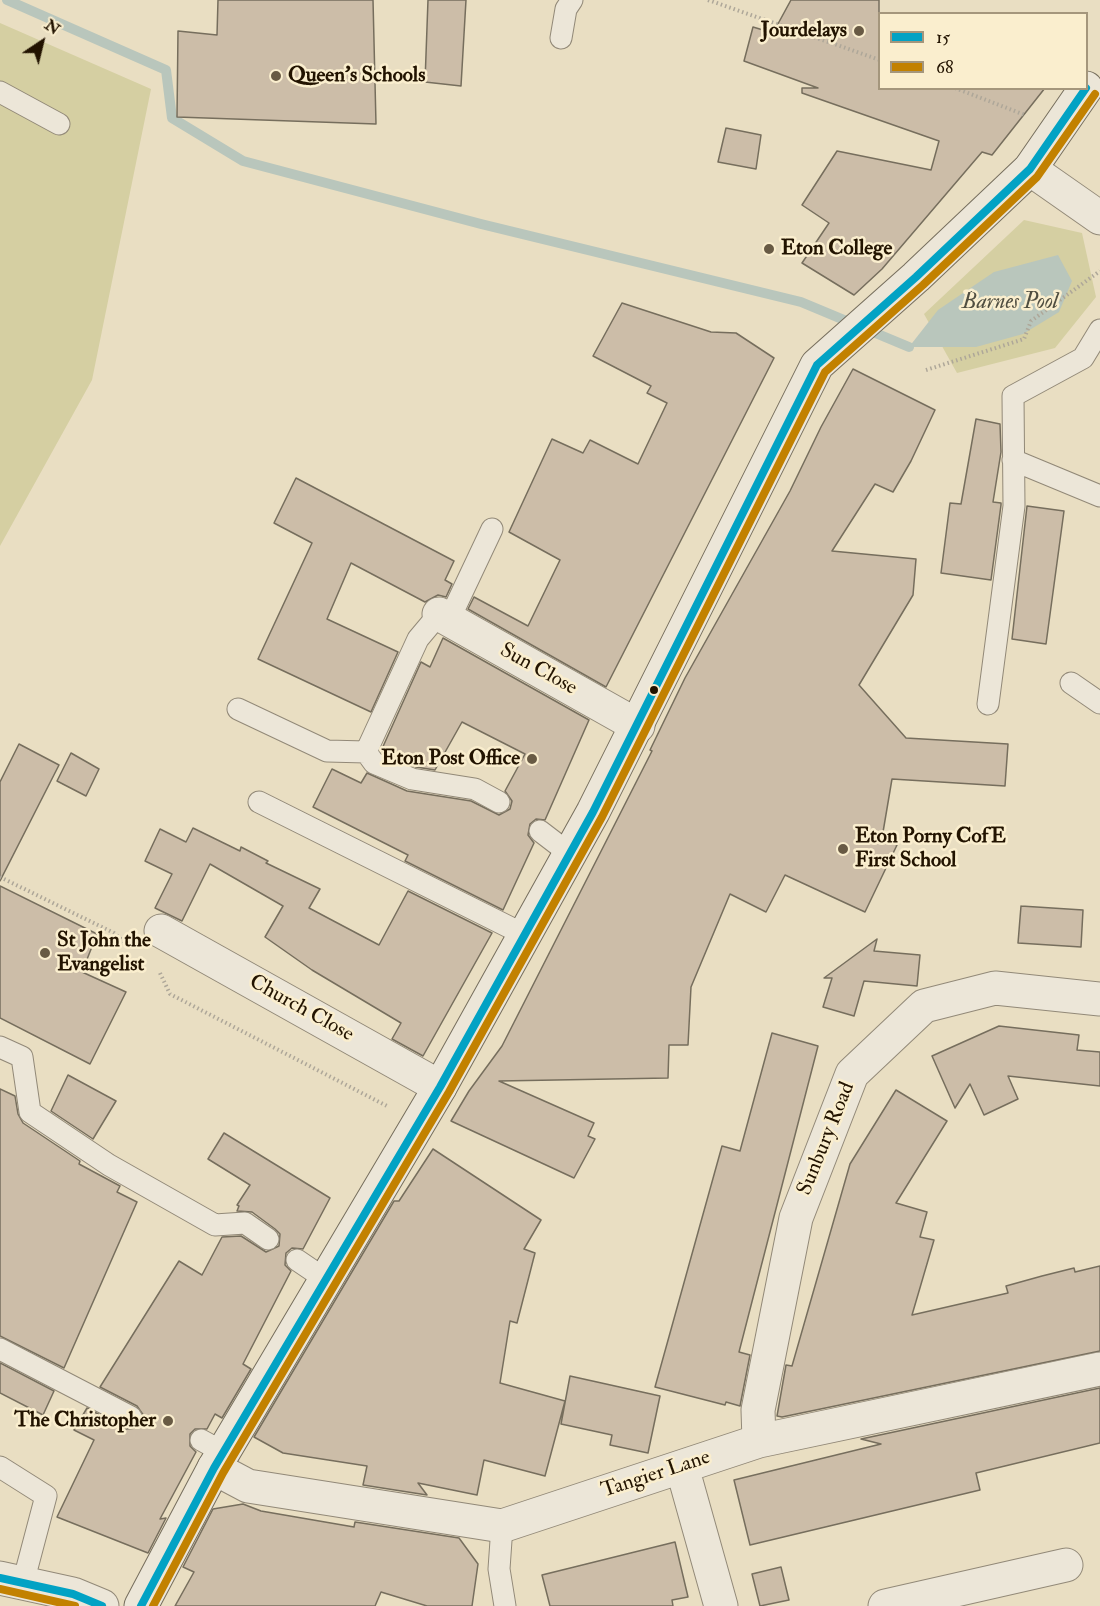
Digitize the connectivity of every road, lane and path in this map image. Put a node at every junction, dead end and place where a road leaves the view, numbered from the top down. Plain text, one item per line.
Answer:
1 (572, 0) edge
2 (708, 0) edge
3 (561, 38) dead end
4 (878, 60) edge
5 (1100, 69) edge
6 (1088, 85) edge
7 (960, 90) edge
8 (1085, 90) edge
9 (0, 92) edge
10 (59, 124) dead end
11 (1058, 127) junction
12 (1030, 169) junction
13 (1100, 218) edge
14 (1100, 271) edge
15 (1100, 330) edge
16 (926, 370) dead end
17 (1013, 460) junction
18 (1100, 496) edge
19 (492, 529) dead end
20 (444, 617) junction
21 (1071, 683) dead end
22 (1100, 703) edge
23 (988, 704) dead end
24 (238, 709) dead end
25 (638, 726) junction
26 (366, 752) junction
27 (259, 802) dead end
28 (499, 802) dead end
29 (540, 831) dead end
30 (570, 854) junction
31 (0, 877) edge
32 (161, 931) dead end
33 (525, 934) junction
34 (129, 946) dead end
35 (153, 966) dead end
36 (1100, 999) edge
37 (0, 1047) edge
38 (440, 1087) junction
39 (417, 1123) junction
40 (268, 1239) dead end
41 (297, 1260) dead end
42 (325, 1279) junction
43 (0, 1349) edge
44 (1100, 1369) edge
45 (131, 1417) dead end
46 (759, 1441) junction
47 (213, 1454) junction
48 (0, 1467) edge
49 (682, 1467) junction
50 (502, 1526) junction
51 (1066, 1565) dead end
52 (11, 1580) edge
53 (102, 1606) edge
54 (141, 1606) edge
55 (505, 1606) edge
56 (721, 1606) edge
57 (885, 1606) edge

1 - 3 lane
2 - 4 path
5 - 6 street
7 - 11 path
8 - 11 street
9 - 10 lane
11 - 12 street
12 - 13 street
12 - 25 street
14 - 16 path
15 - 17 lane
17 - 18 lane
17 - 23 lane
19 - 20 lane
20 - 25 street, Sun Close
20 - 26 lane
21 - 22 lane
24 - 26 lane
25 - 30 street
26 - 28 lane
27 - 33 lane
29 - 30 lane
30 - 33 street
31 - 34 path
32 - 38 street, Church Close
33 - 38 street
35 - 39 path
36 - 46 street, Sunbury Road
37 - 40 lane
38 - 39 street
39 - 42 street
41 - 42 lane
42 - 47 street
43 - 45 lane
44 - 46 street, Tangier Lane
46 - 49 street, Tangier Lane
47 - 50 street, Tangier Lane
47 - 54 street
48 - 52 lane
49 - 50 street, Tangier Lane
49 - 56 street
50 - 55 lane
51 - 57 street
52 - 53 street

